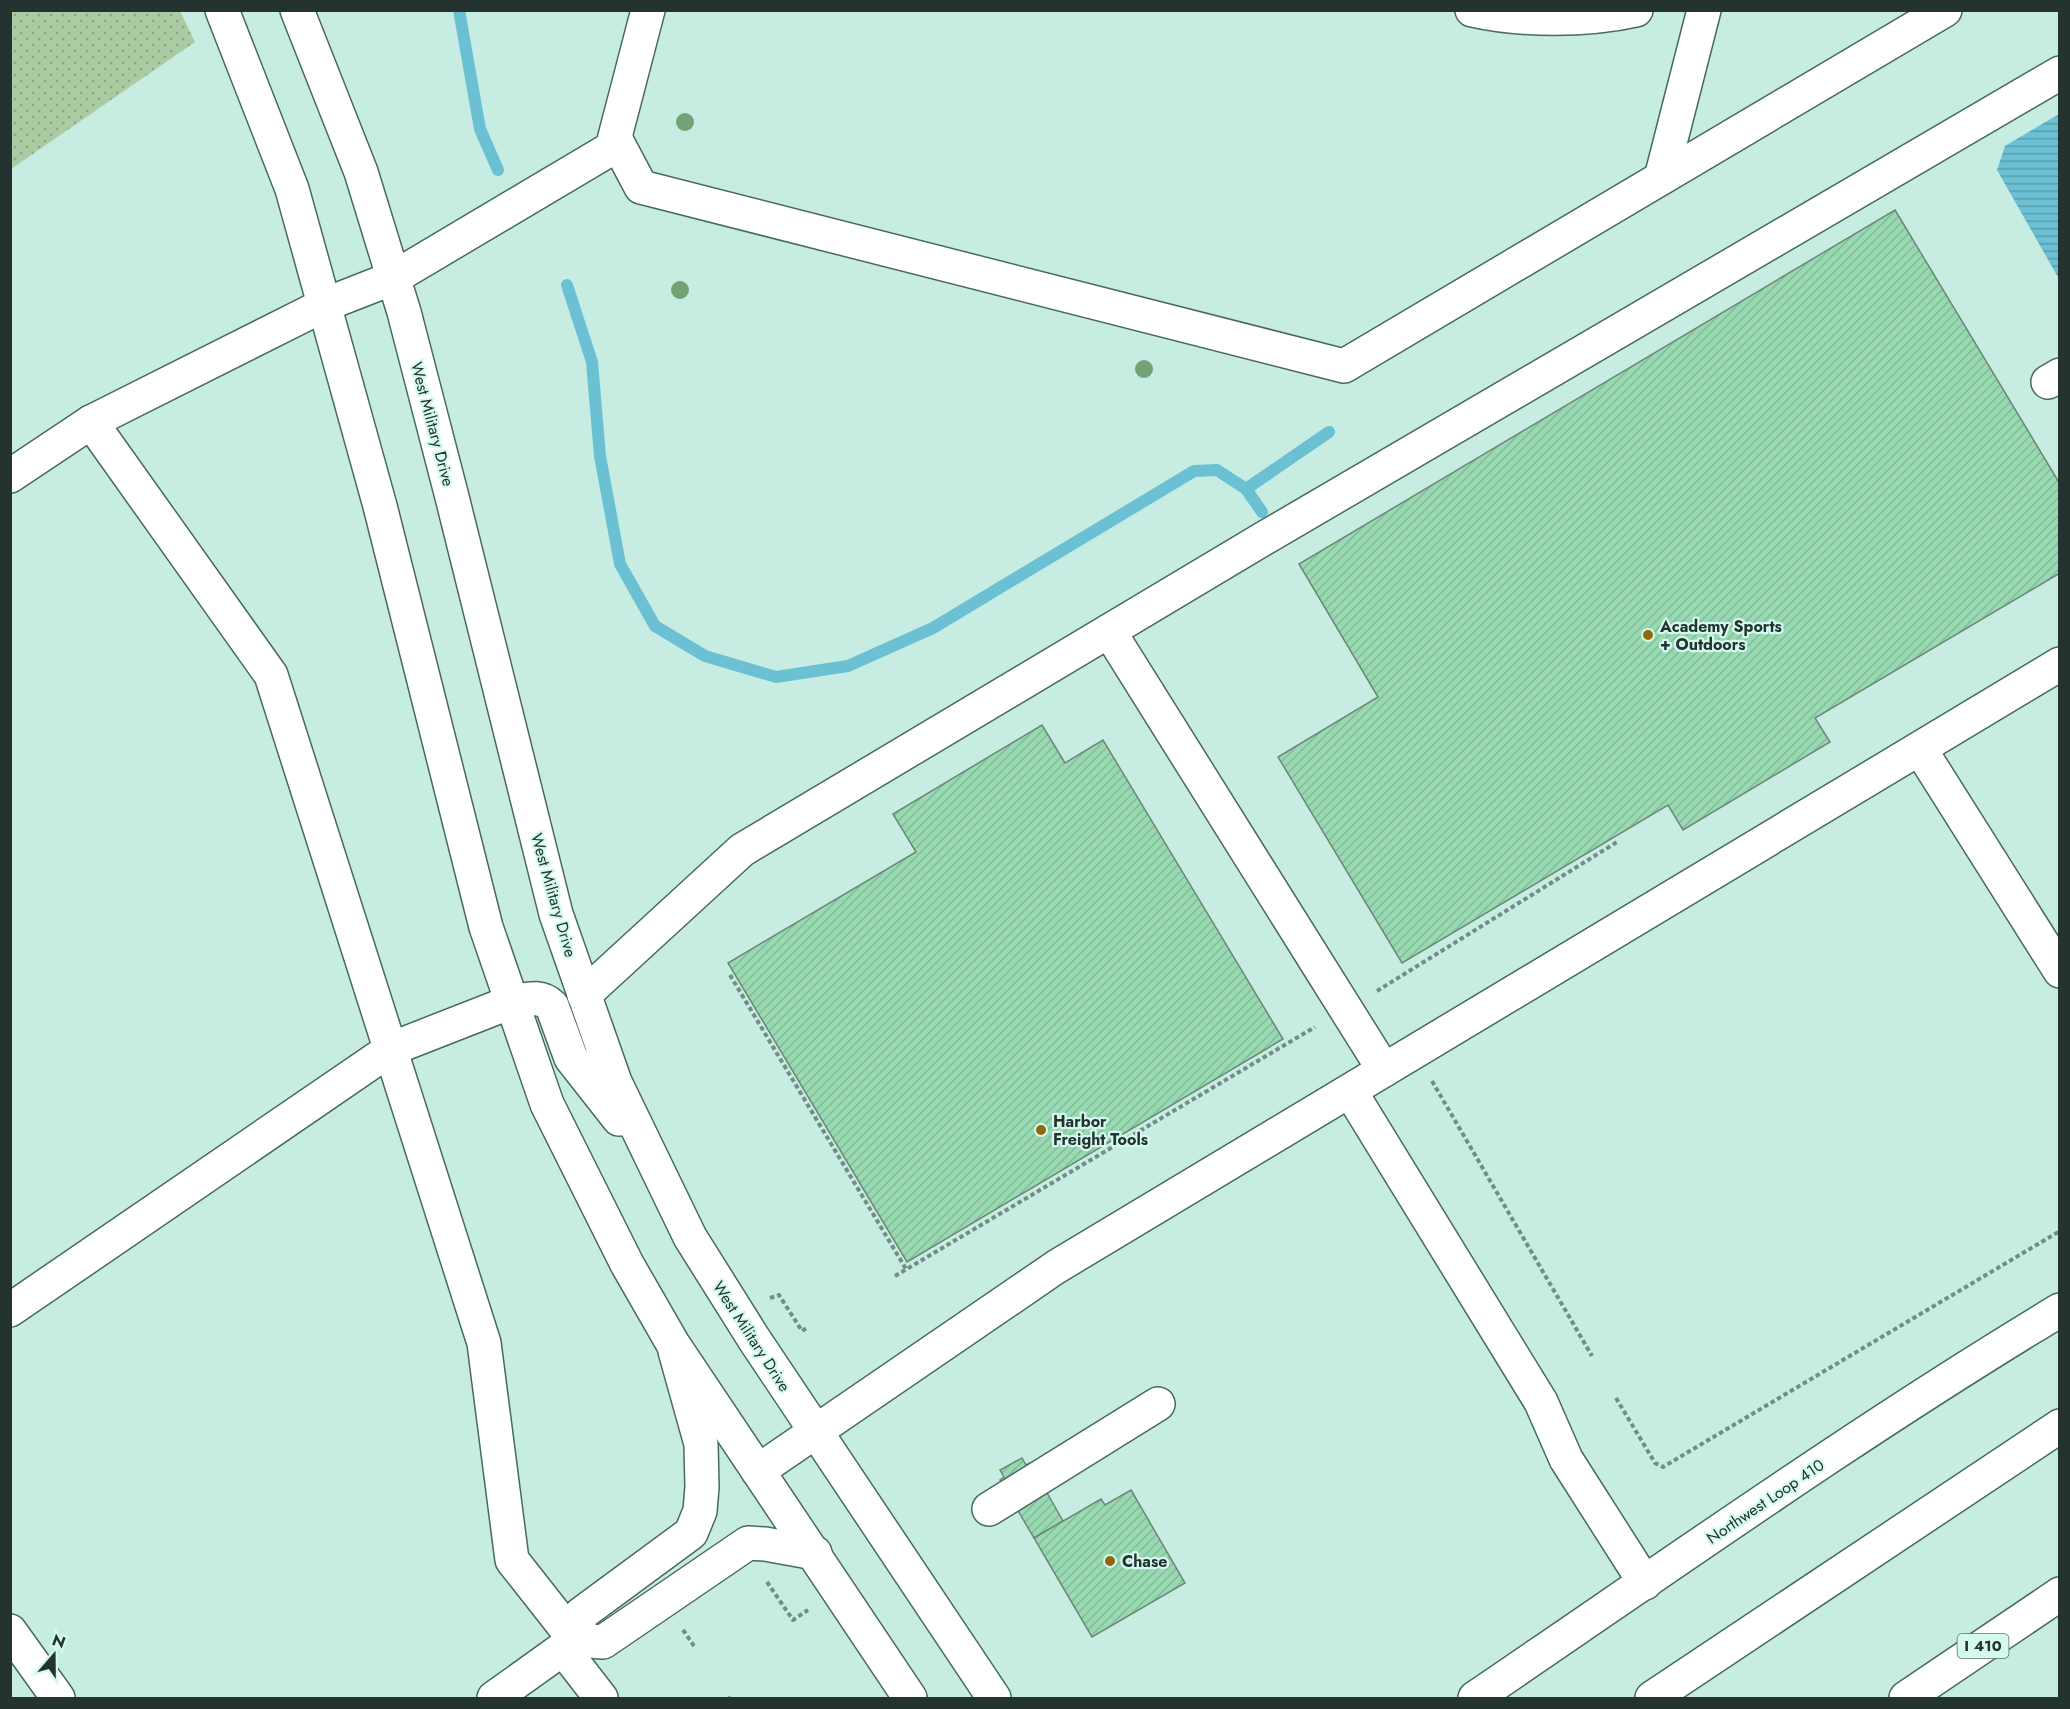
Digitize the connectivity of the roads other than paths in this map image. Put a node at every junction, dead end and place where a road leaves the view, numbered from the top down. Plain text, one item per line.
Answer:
1 (222, 10) edge
2 (297, 10) edge
3 (648, 10) edge
4 (1472, 10) edge
5 (1636, 10) edge
6 (1704, 10) edge
7 (1945, 10) edge
8 (2060, 73) edge
9 (613, 143) junction
10 (1661, 178) junction
11 (393, 278) junction
12 (324, 304) junction
13 (91, 422) junction
14 (10, 476) edge
15 (1109, 631) junction
16 (2060, 664) edge
17 (1920, 748) junction
18 (2060, 971) edge
19 (584, 995) junction
20 (511, 1002) junction
21 (391, 1050) junction
22 (1384, 1070) junction
23 (1350, 1091) junction
24 (653, 1163) junction
25 (10, 1310) edge
26 (2060, 1310) edge
27 (673, 1344) junction
28 (1158, 1404) dead end
29 (2060, 1426) edge
30 (815, 1433) junction
31 (758, 1471) junction
32 (989, 1509) dead end
33 (814, 1553) junction
34 (1645, 1583) junction
35 (2060, 1594) edge
36 (10, 1631) edge
37 (569, 1644) junction
38 (58, 1698) edge
39 (494, 1698) edge
40 (601, 1698) edge
41 (910, 1698) edge
42 (994, 1698) edge
43 (1475, 1698) edge
44 (1652, 1698) edge
45 (1906, 1698) edge

1 - 12 main road
2 - 11 main road, West Military Drive
3 - 9 main road
4 - 5 main road
6 - 10 main road
7 - 10 main road
8 - 15 main road
9 - 10 main road
9 - 11 main road
11 - 12 main road
11 - 19 main road, West Military Drive
12 - 13 main road
12 - 20 main road
13 - 14 main road
13 - 21 main road
15 - 19 main road
15 - 22 main road
16 - 17 main road
17 - 18 main road
17 - 22 main road
19 - 24 main road, West Military Drive
20 - 21 main road
20 - 24 main road
20 - 27 main road
21 - 25 main road
21 - 37 main road
22 - 23 main road
23 - 30 main road
23 - 34 main road
24 - 30 main road, West Military Drive
26 - 34 main road, Northwest Loop 410
27 - 31 main road
27 - 37 main road
28 - 32 main road
29 - 44 main road
30 - 31 main road
30 - 42 main road, West Military Drive
31 - 33 main road
33 - 37 main road
33 - 41 main road
34 - 43 main road, Northwest Loop 410
35 - 45 main road, I 410
36 - 38 main road
37 - 39 main road
37 - 40 main road

